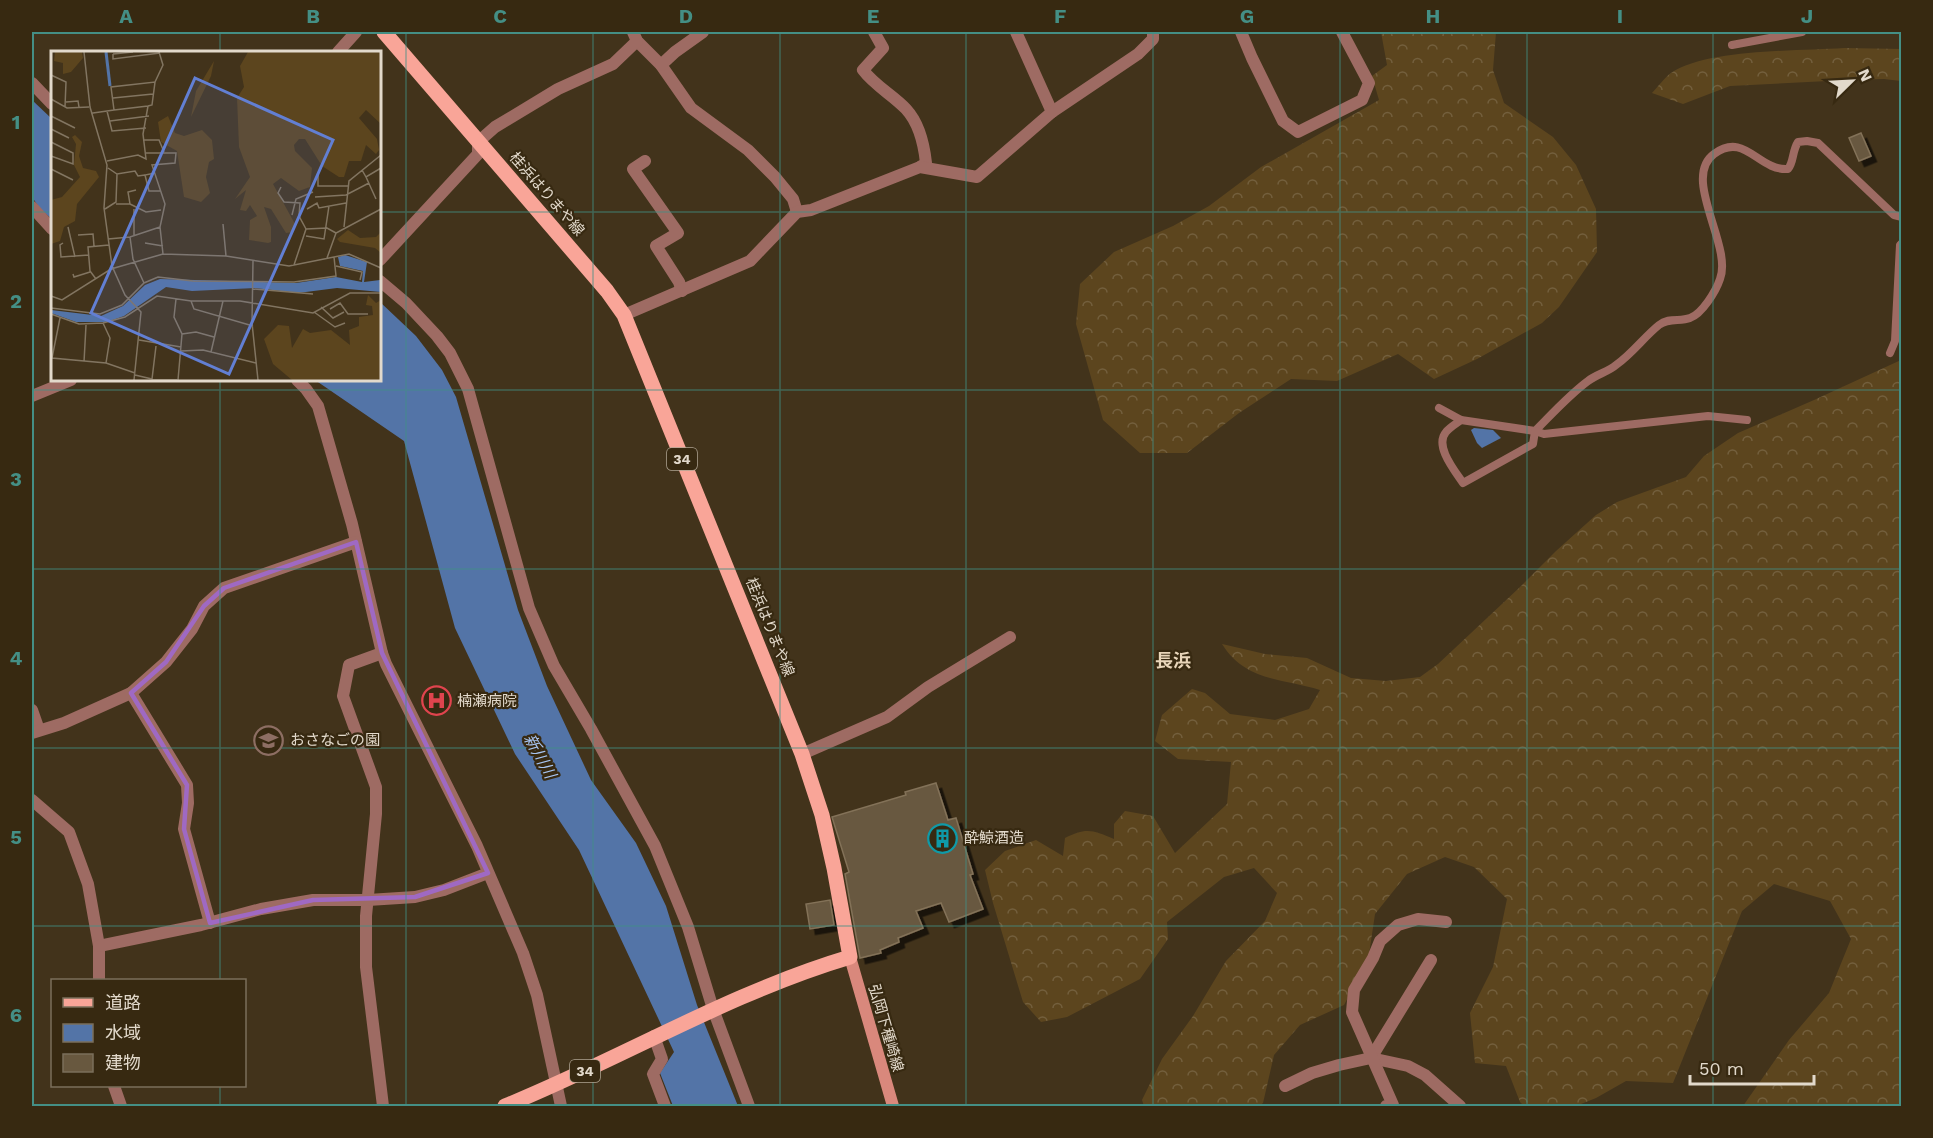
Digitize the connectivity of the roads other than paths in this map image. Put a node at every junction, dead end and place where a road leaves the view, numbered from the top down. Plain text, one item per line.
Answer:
1 (356, 32) edge
2 (384, 32) edge
3 (703, 32) edge
4 (874, 32) edge
5 (1016, 32) edge
6 (1153, 32) edge
7 (1241, 32) edge
8 (1342, 32) edge
9 (1802, 32) edge
10 (635, 36) edge
11 (1732, 45) dead end
12 (339, 51) edge
13 (661, 65) junction
14 (32, 83) edge
15 (51, 103) edge
16 (1052, 112) junction
17 (478, 142) junction
18 (645, 160) dead end
19 (920, 167) junction
20 (32, 207) edge
21 (797, 212) junction
22 (1902, 217) edge
23 (51, 228) edge
24 (1902, 243) edge
25 (381, 259) edge
26 (381, 282) edge
27 (682, 291) junction
28 (624, 315) junction
29 (1890, 353) dead end
30 (68, 381) edge
31 (298, 381) edge
32 (32, 396) edge
33 (1439, 408) dead end
34 (1461, 420) junction
35 (1747, 420) dead end
36 (1535, 431) junction
37 (356, 542) junction
38 (1010, 637) dead end
39 (382, 653) junction
40 (131, 693) junction
41 (32, 710) edge
42 (35, 732) edge
43 (802, 754) junction
44 (32, 800) edge
45 (488, 873) junction
46 (368, 900) junction
47 (1446, 922) dead end
48 (210, 923) junction
49 (99, 946) junction
50 (850, 957) junction
51 (1431, 960) dead end
52 (99, 979) edge
53 (709, 1011) junction
54 (659, 1034) junction
55 (1371, 1058) junction
56 (556, 1086) junction
57 (1285, 1086) dead end
58 (114, 1087) edge
59 (121, 1107) edge
60 (383, 1107) edge
61 (505, 1107) edge
62 (561, 1107) edge
63 (665, 1107) edge
64 (749, 1107) edge
65 (893, 1107) edge
66 (1386, 1107) edge
67 (1460, 1107) edge

1 - 12 street
2 - 17 main road, 桂浜はりまや線 / 34
3 - 13 street
4 - 19 street
5 - 16 street
6 - 16 street
7 - 8 street
9 - 11 lane
10 - 13 street
10 - 17 street
13 - 21 street
14 - 15 street
16 - 19 street
17 - 25 street
17 - 28 main road, 桂浜はりまや線 / 34
18 - 27 street
19 - 21 street
20 - 23 street
21 - 27 street
22 - 36 lane
24 - 29 lane
26 - 53 street
27 - 28 street
28 - 43 main road, 桂浜はりまや線 / 34
30 - 32 street
31 - 37 street
33 - 34 lane
34 - 36 lane
34 - 36 lane
35 - 36 lane
37 - 39 street
37 - 40 street
38 - 43 street
39 - 45 street
39 - 46 street
40 - 42 street
40 - 48 street
41 - 42 street
43 - 50 main road, 桂浜はりまや線 / 34
44 - 49 street
45 - 46 street
45 - 56 street
46 - 48 street
46 - 60 street
47 - 55 street
48 - 49 street
49 - 52 street
50 - 53 main road, 34
50 - 65 main road, 弘岡下種崎線
51 - 55 street
53 - 54 main road, 34
53 - 64 street
54 - 56 main road, 34
54 - 63 street
55 - 57 street
55 - 66 street
55 - 67 street
56 - 61 main road, 34
56 - 62 street
58 - 59 street

